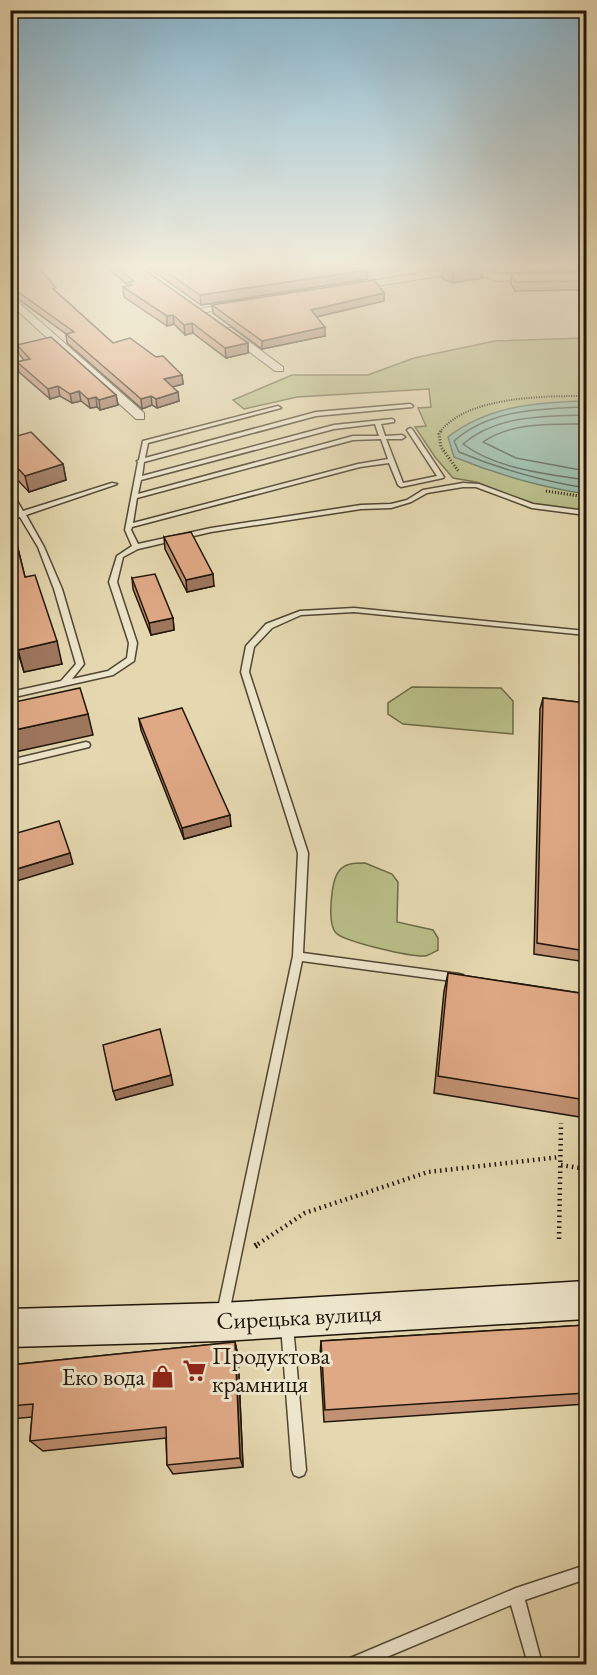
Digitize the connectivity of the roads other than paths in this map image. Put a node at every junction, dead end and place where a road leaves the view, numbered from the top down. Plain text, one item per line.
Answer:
1 (63, 346) edge
2 (248, 346) edge
3 (279, 369) dead end
4 (410, 406) dead end
5 (278, 408) dead end
6 (140, 416) dead end
7 (392, 421) dead end
8 (377, 422) junction
9 (410, 430) dead end
10 (402, 437) dead end
11 (381, 438) junction
12 (140, 461) junction
13 (389, 461) junction
14 (441, 477) junction
15 (137, 479) junction
16 (114, 484) dead end
17 (448, 486) junction
18 (10, 494) edge
19 (134, 496) junction
20 (586, 513) edge
21 (22, 514) junction
22 (10, 518) edge
23 (129, 526) junction
24 (136, 546) junction
25 (586, 633) edge
26 (64, 682) junction
27 (10, 695) edge
28 (86, 745) dead end
29 (10, 764) edge
30 (298, 956) junction
31 (471, 980) edge
32 (586, 1300) edge
33 (287, 1318) junction
34 (221, 1322) junction
35 (10, 1328) edge
36 (299, 1470) dead end
37 (586, 1572) edge
38 (516, 1595) junction
39 (353, 1665) edge
40 (536, 1665) edge

1 - 6 street
2 - 3 street
4 - 12 lane
5 - 12 lane
7 - 8 lane
8 - 11 lane
8 - 15 lane
9 - 14 lane
10 - 11 lane
11 - 13 lane
11 - 19 lane
12 - 15 lane
13 - 14 lane
13 - 23 lane
14 - 17 lane
15 - 19 lane
16 - 21 lane
17 - 20 lane
17 - 24 lane
18 - 21 lane
19 - 23 lane
21 - 22 lane
21 - 26 lane
23 - 24 lane
24 - 26 lane
25 - 30 lane
26 - 27 lane
28 - 29 lane
30 - 31 lane
30 - 34 lane
32 - 33 main road, Сирецька вулиця
33 - 34 main road, Сирецька вулиця
33 - 36 lane
34 - 35 main road, Сирецька вулиця
37 - 38 lane
38 - 39 lane
38 - 40 lane

